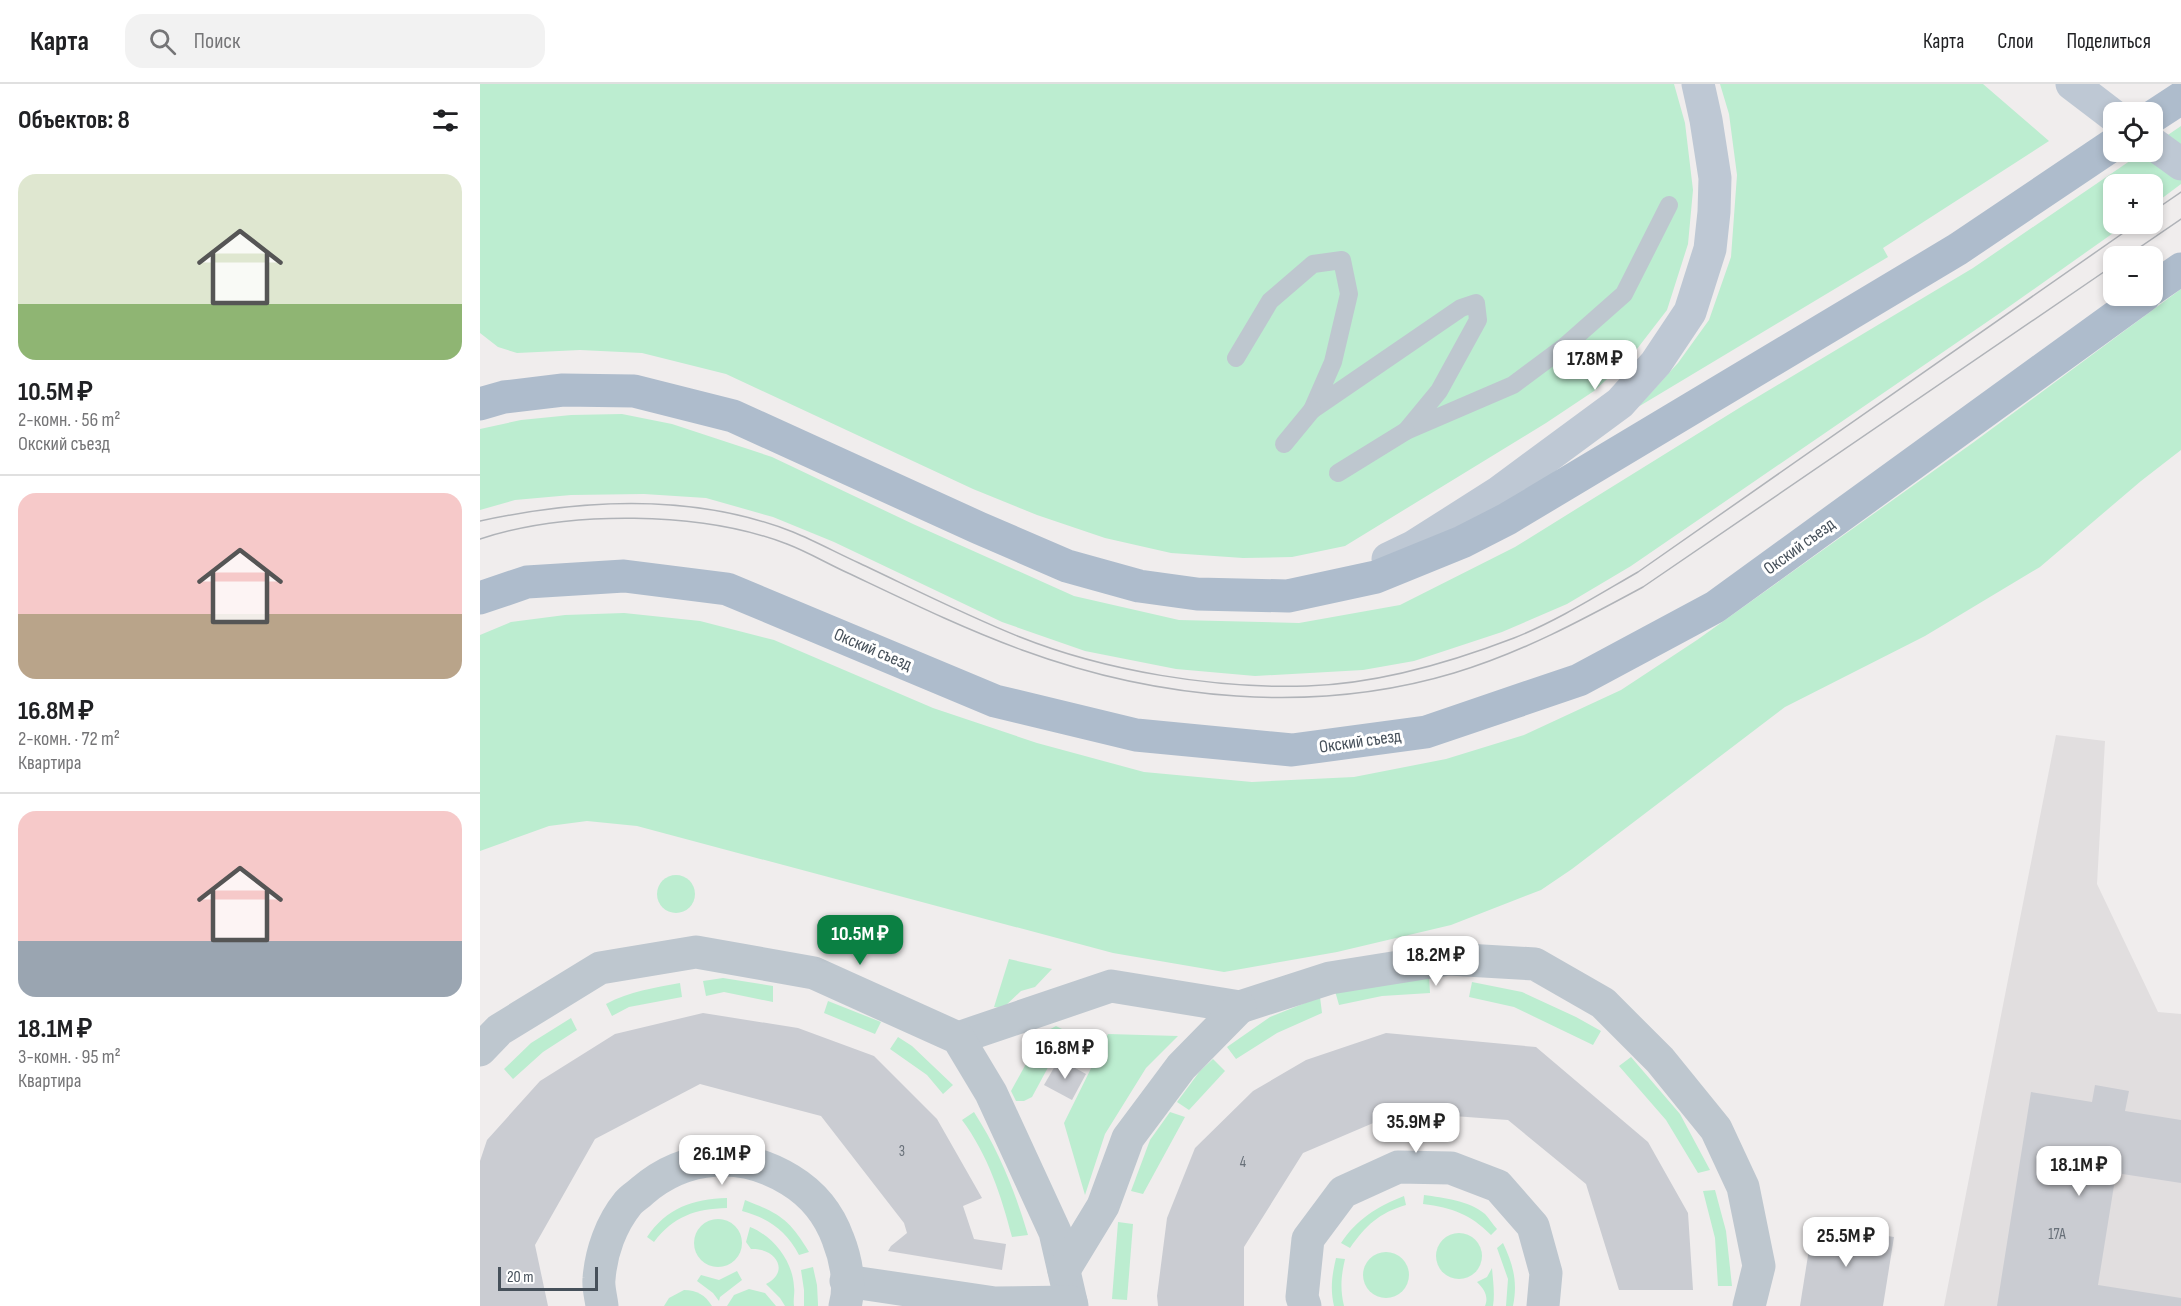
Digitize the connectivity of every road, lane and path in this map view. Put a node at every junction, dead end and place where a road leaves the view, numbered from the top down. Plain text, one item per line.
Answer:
1 (1698, 84) edge
2 (2181, 98) edge
3 (2163, 110) edge
4 (2103, 151) edge
5 (2163, 151) edge
6 (2181, 164) edge
7 (1669, 205) dead end
8 (2181, 269) edge
9 (2163, 281) edge
10 (2130, 306) edge
11 (1236, 358) dead end
12 (480, 404) edge
13 (1312, 410) junction
14 (1406, 431) junction
15 (1284, 444) dead end
16 (1338, 472) dead end
17 (1325, 589) junction
18 (480, 598) edge
19 (1240, 1007) junction
20 (958, 1038) junction
21 (480, 1050) edge
22 (1064, 1270) junction
23 (846, 1293) edge
24 (1072, 1304) edge
25 (602, 1306) edge
26 (1305, 1306) edge
27 (1543, 1306) edge
28 (1749, 1306) edge

1 - 17 main road
2 - 3 main road
4 - 17 main road
5 - 6 main road
7 - 14 lane
8 - 9 main road
10 - 18 main road, Окский съезд
11 - 13 lane
12 - 17 main road
13 - 14 lane
13 - 15 lane
14 - 16 lane
19 - 20 street
19 - 22 street
19 - 28 street
20 - 21 street
20 - 22 street
22 - 24 street
23 - 24 street
23 - 25 street
26 - 27 street

